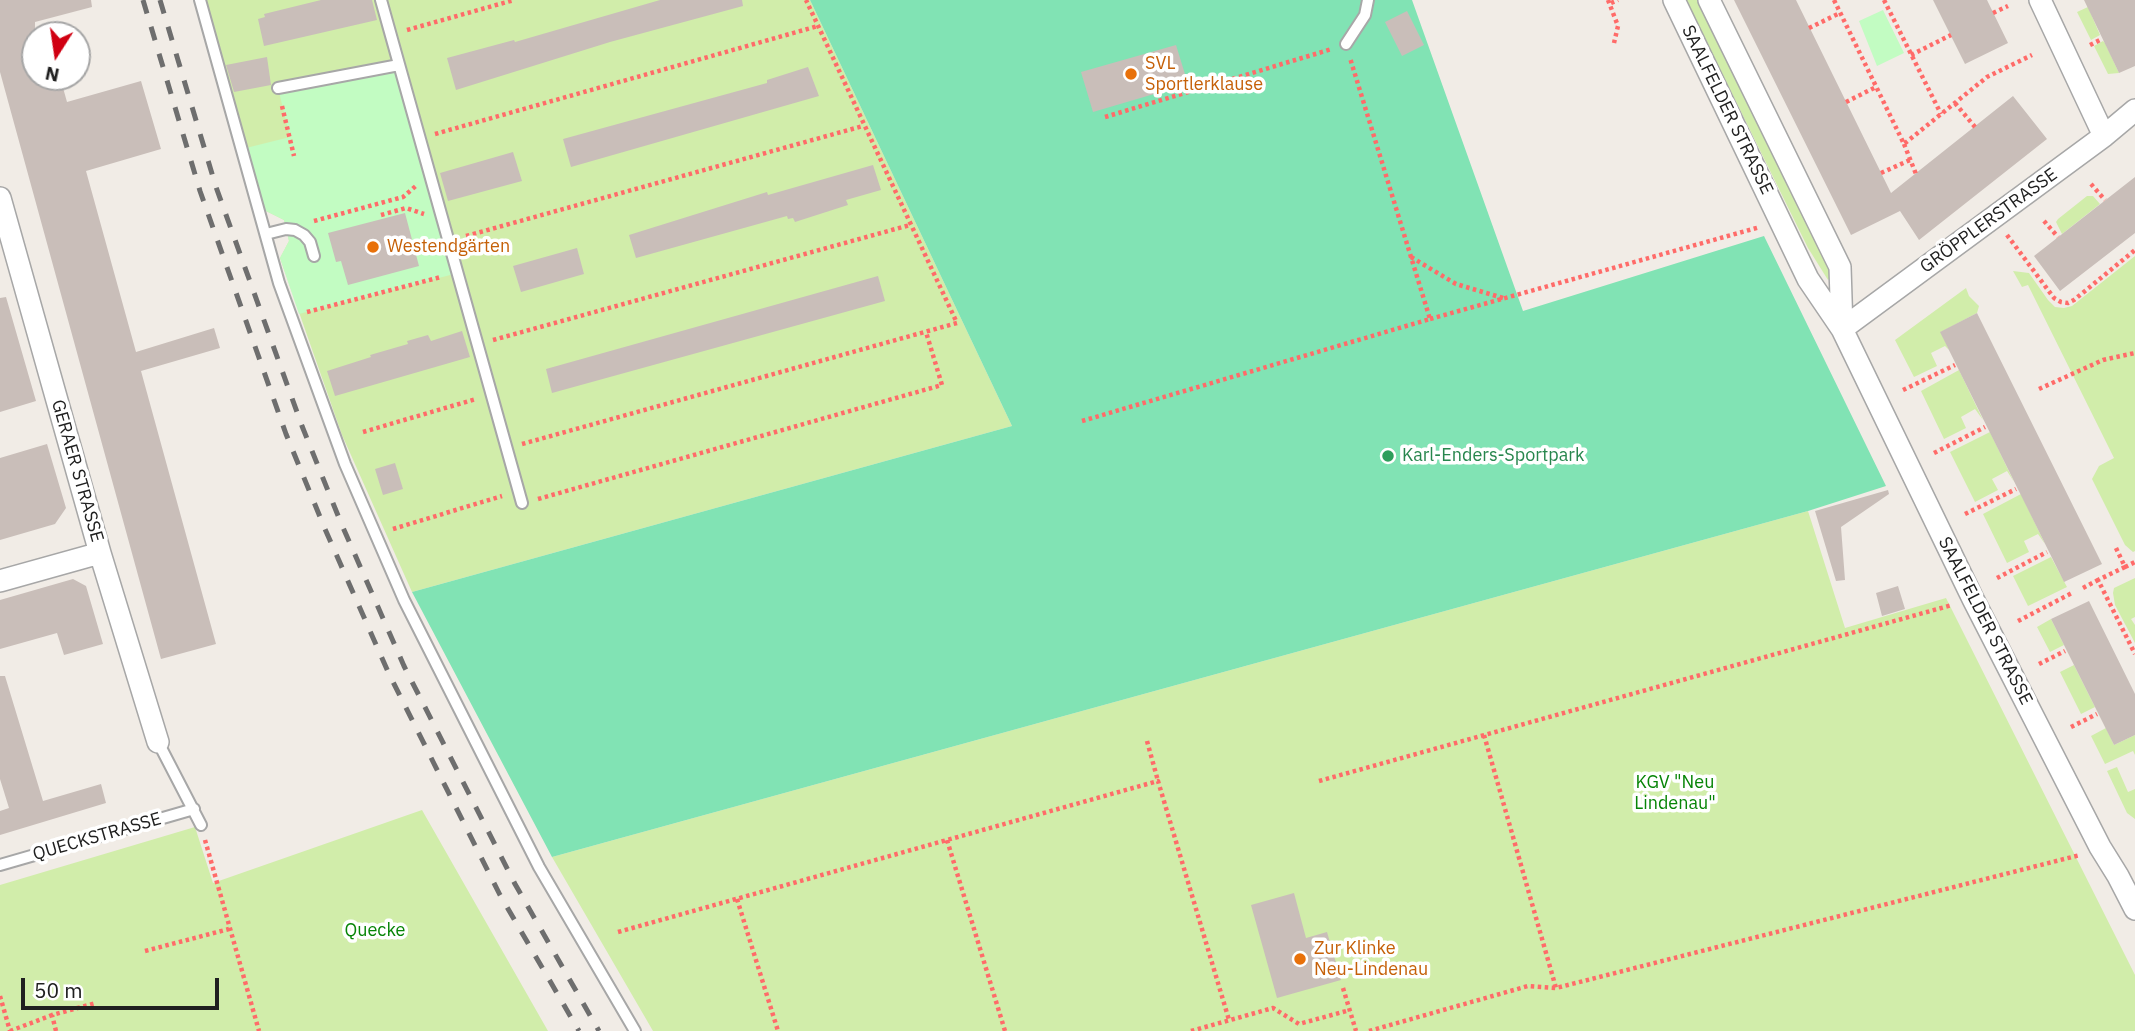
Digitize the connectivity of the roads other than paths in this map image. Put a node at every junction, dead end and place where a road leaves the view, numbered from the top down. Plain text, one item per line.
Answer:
1 (200, 0) edge
2 (382, 0) edge
3 (1368, 0) edge
4 (1674, 0) edge
5 (1709, 0) edge
6 (2040, 0) edge
7 (1346, 44) road end
8 (400, 65) junction
9 (278, 88) road end
10 (2135, 110) edge
11 (2104, 136) junction
12 (0, 198) edge
13 (266, 234) junction
14 (314, 256) dead end
15 (1842, 329) junction
16 (522, 503) road end
17 (100, 552) junction
18 (0, 581) edge
19 (158, 742) joint
20 (194, 809) junction
21 (201, 825) road end
22 (0, 865) edge
23 (2127, 873) edge
24 (2135, 909) edge
25 (635, 1031) edge

1 - 13 lane
2 - 8 lane
3 - 7 lane
4 - 15 street, SAALFELDER STRASSE
5 - 15 street, SAALFELDER STRASSE
6 - 11 street
8 - 9 lane
8 - 16 lane
10 - 11 street, GRÖPPLERSTRASSE
11 - 15 street, GRÖPPLERSTRASSE
12 - 17 street, GERAER STRASSE
13 - 14 lane
13 - 25 lane
15 - 23 street, SAALFELDER STRASSE
17 - 18 street
17 - 19 street, GERAER STRASSE
19 - 20 lane
20 - 21 lane
20 - 22 lane, QUECKSTRASSE
23 - 24 street, SAALFELDER STRASSE

